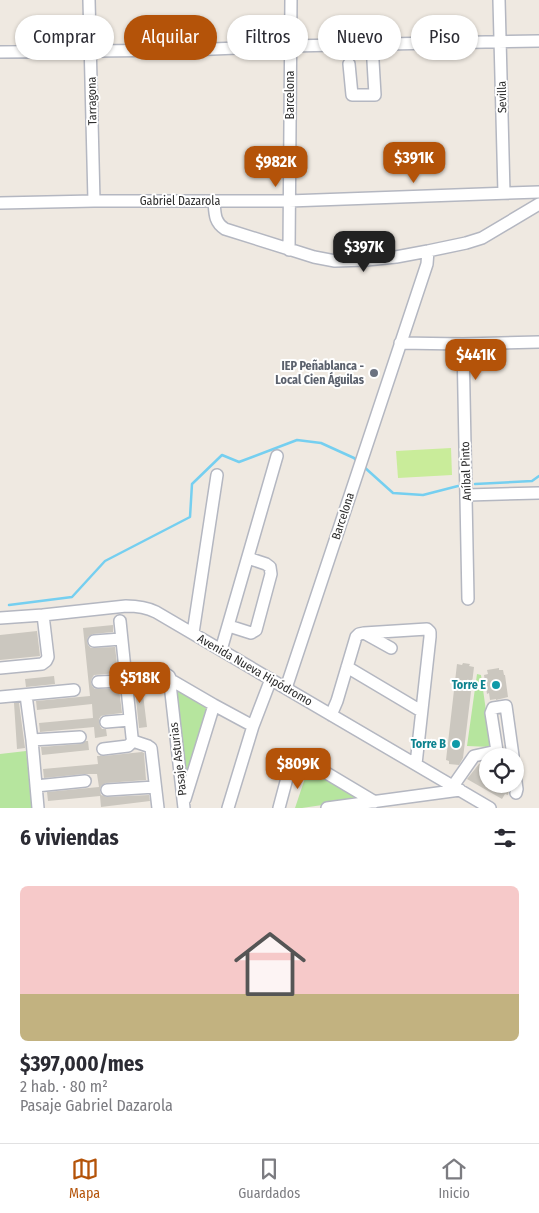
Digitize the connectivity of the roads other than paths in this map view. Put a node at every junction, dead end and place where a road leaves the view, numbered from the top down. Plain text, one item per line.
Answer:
1 (89, 0) edge
2 (291, 0) edge
3 (499, 0) edge
4 (90, 15) edge
5 (291, 15) edge
6 (539, 41) edge
7 (500, 42) junction
8 (401, 44) edge
9 (227, 48) edge
10 (114, 50) edge
11 (0, 52) edge
12 (15, 52) edge
13 (91, 60) edge
14 (290, 60) edge
15 (373, 60) edge
16 (349, 64) dead end
17 (539, 192) edge
18 (504, 193) junction
19 (94, 201) junction
20 (214, 201) junction
21 (289, 201) junction
22 (0, 203) edge
23 (539, 204) edge
24 (289, 250) junction
25 (428, 251) junction
26 (539, 342) edge
27 (400, 343) junction
28 (463, 344) junction
29 (277, 456) dead end
30 (217, 475) dead end
31 (539, 492) edge
32 (467, 495) junction
33 (248, 558) junction
34 (468, 599) dead end
35 (43, 614) junction
36 (0, 618) edge
37 (120, 621) dead end
38 (229, 626) junction
39 (193, 633) junction
40 (364, 633) junction
41 (121, 640) junction
42 (94, 641) dead end
43 (391, 648) dead end
44 (221, 650) junction
45 (347, 667) junction
46 (0, 668) edge
47 (157, 669) dead end
48 (271, 679) junction
49 (171, 680) junction
50 (125, 681) junction
51 (98, 682) dead end
52 (286, 688) junction
53 (74, 690) dead end
54 (26, 695) junction
55 (0, 697) edge
56 (214, 705) junction
57 (421, 711) junction
58 (331, 715) junction
59 (130, 720) junction
60 (106, 722) dead end
61 (253, 726) junction
62 (80, 736) dead end
63 (32, 740) junction
64 (133, 741) junction
65 (496, 748) edge
66 (512, 748) edge
67 (103, 749) dead end
68 (479, 755) edge
69 (416, 764) junction
70 (85, 781) dead end
71 (36, 786) junction
72 (155, 786) junction
73 (457, 788) junction
74 (107, 790) dead end
75 (375, 802) junction
76 (184, 805) edge
77 (38, 808) edge
78 (158, 808) edge
79 (228, 808) edge
80 (279, 808) edge
81 (327, 808) edge
82 (490, 808) edge

1 - 4 street, Tarragona
2 - 5 street, Barcelona
3 - 7 street, Sevilla
6 - 7 street
7 - 8 street
7 - 18 street, Sevilla
9 - 10 street
11 - 12 street
13 - 19 street, Tarragona
14 - 21 street, Barcelona
15 - 16 street
17 - 18 street, Gabriel Dazarola
18 - 21 street, Gabriel Dazarola
19 - 20 street, Gabriel Dazarola
19 - 22 street, Gabriel Dazarola
20 - 21 street, Gabriel Dazarola
20 - 24 street
21 - 24 street, Barcelona
23 - 25 street
24 - 25 street
25 - 27 street
26 - 28 street
27 - 28 street
27 - 52 street, Barcelona
28 - 32 street, Aníbal Pinto
29 - 33 street
30 - 39 street
31 - 32 street
32 - 34 street, Aníbal Pinto
33 - 38 street
33 - 38 street
35 - 36 street, Avenida Nueva Hipódromo
35 - 39 street, Avenida Nueva Hipódromo
35 - 46 street
37 - 41 street
38 - 44 street
39 - 44 street, Avenida Nueva Hipódromo
40 - 43 street
40 - 45 street
40 - 57 street
41 - 42 street
41 - 50 street
44 - 48 street, Avenida Nueva Hipódromo
45 - 57 street
45 - 58 street
47 - 49 street
48 - 52 street, Avenida Nueva Hipódromo
48 - 61 street
49 - 56 street
49 - 76 street, Pasaje Asturias
50 - 51 street
50 - 59 street
52 - 58 street, Avenida Nueva Hipódromo
53 - 54 street
54 - 55 street
54 - 63 street
56 - 61 street
56 - 76 street
57 - 69 street
58 - 69 street, Avenida Nueva Hipódromo
59 - 60 street
59 - 64 street
61 - 79 street
62 - 63 street
63 - 71 street
64 - 67 street
64 - 72 street
65 - 66 street
68 - 73 street
69 - 73 street, Avenida Nueva Hipódromo
70 - 71 street
71 - 77 street
72 - 74 street
72 - 78 street
73 - 75 street
73 - 82 street, Avenida Nueva Hipódromo
75 - 80 street
75 - 81 street

